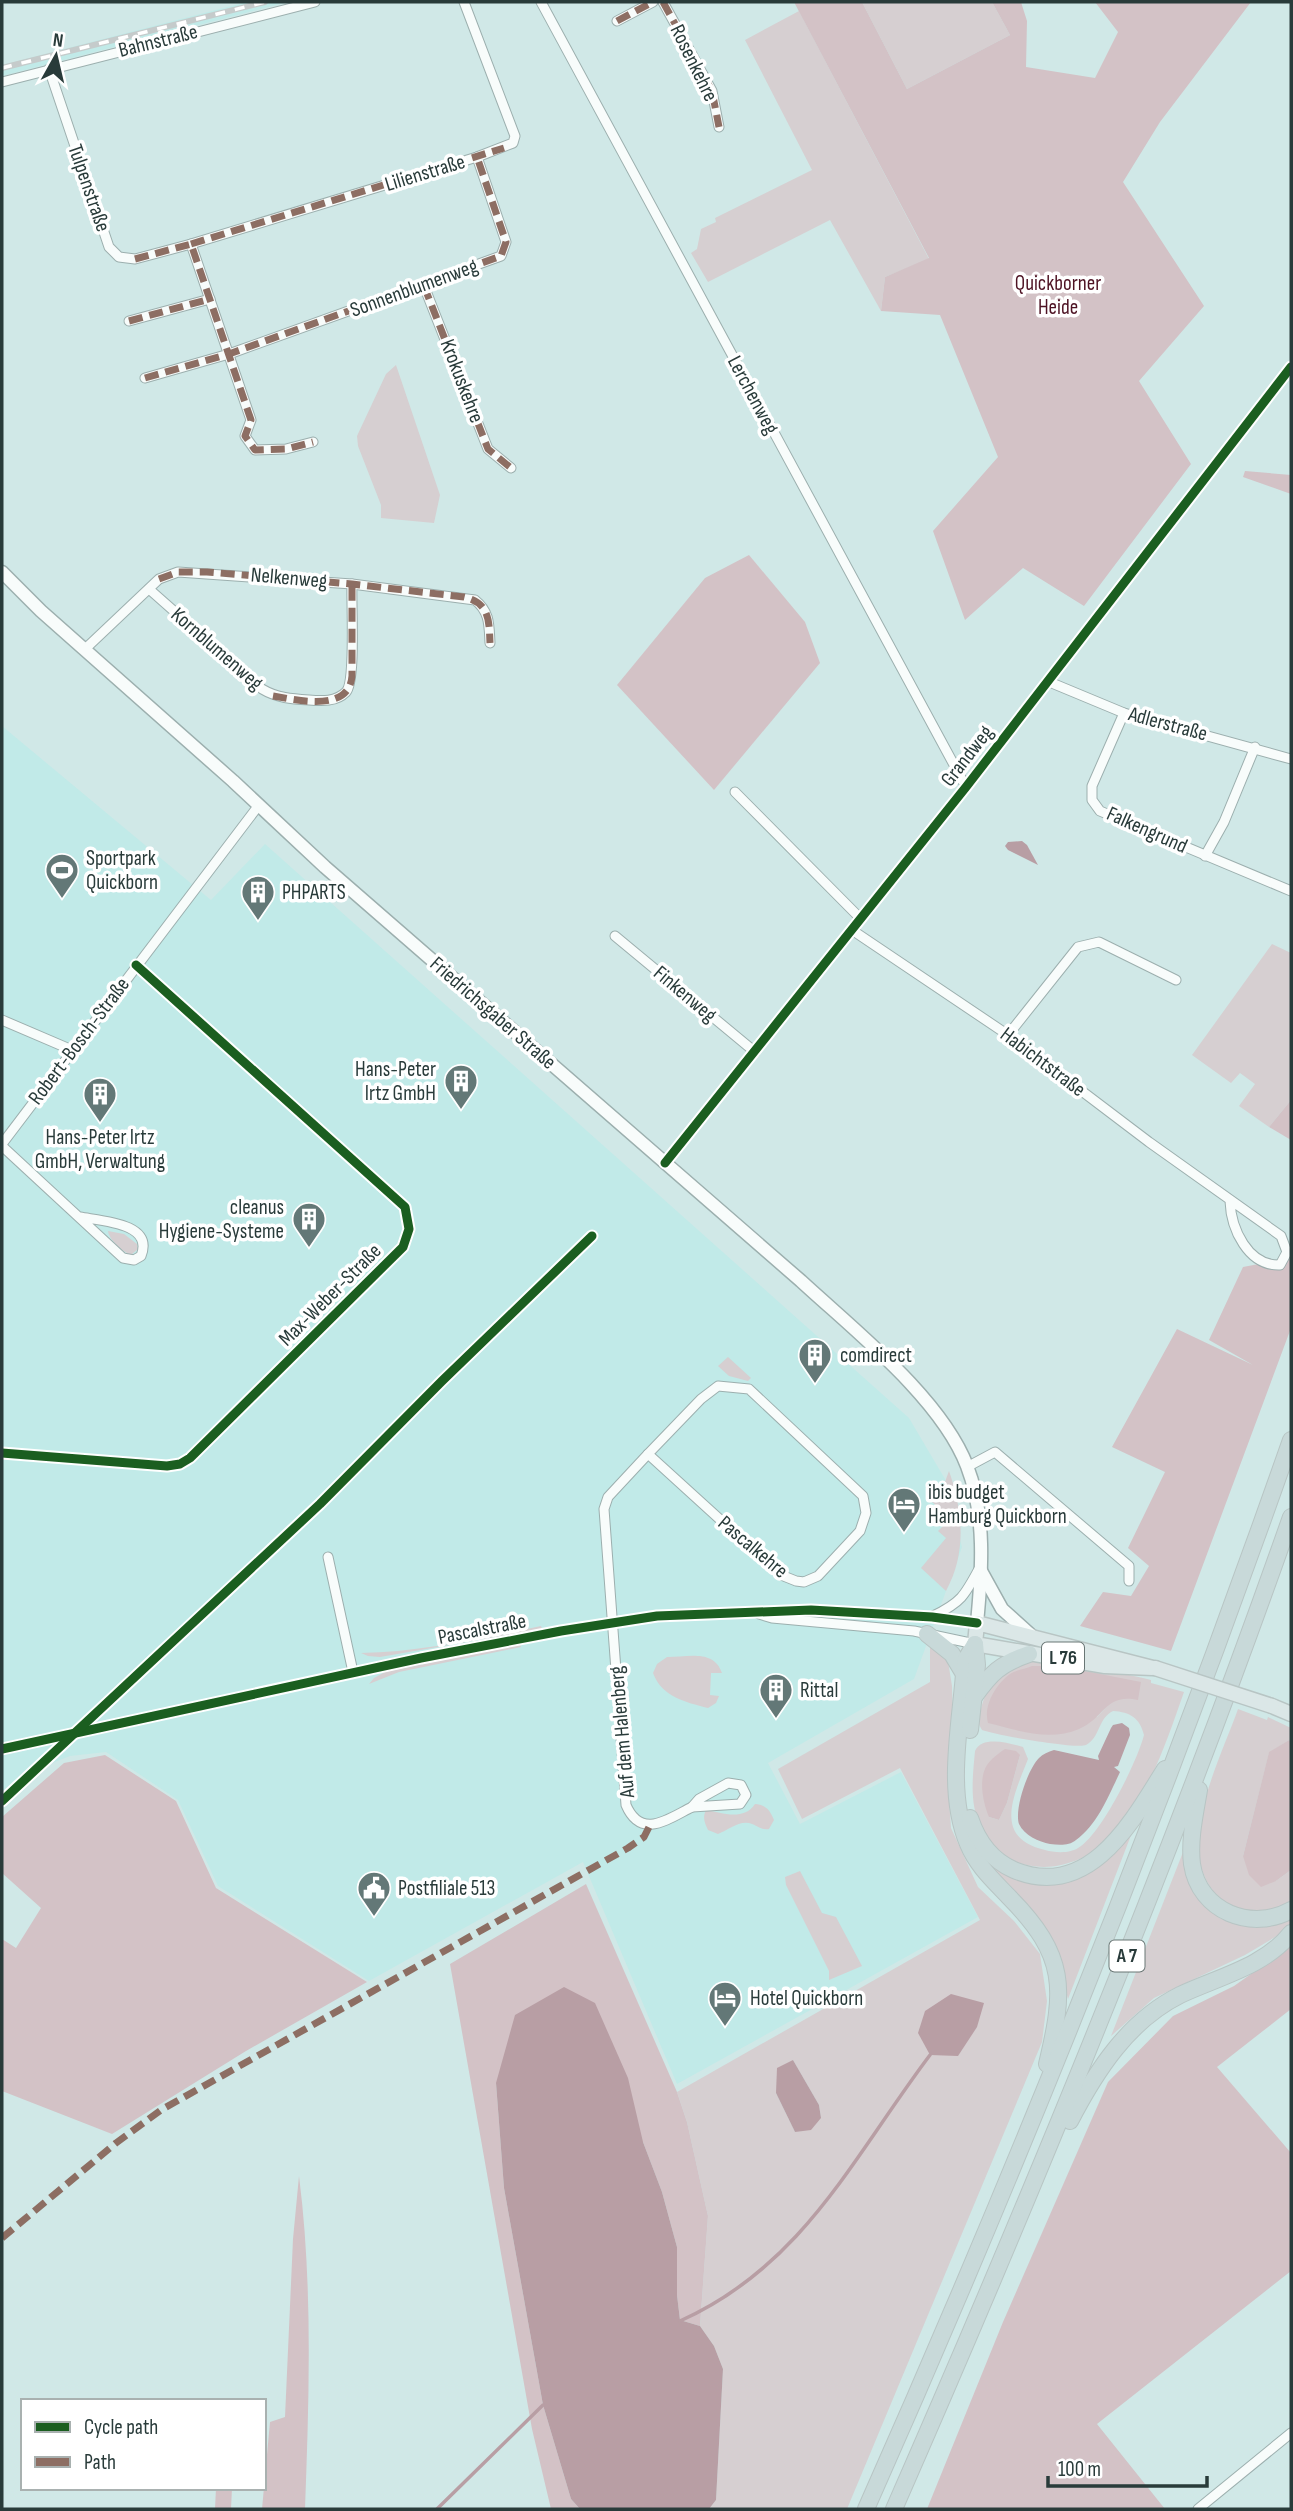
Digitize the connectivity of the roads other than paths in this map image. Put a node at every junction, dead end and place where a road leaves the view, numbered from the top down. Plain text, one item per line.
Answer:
1 (315, 2) edge
2 (464, 2) edge
3 (541, 2) edge
4 (653, 2) edge
5 (663, 2) edge
6 (617, 21) dead end
7 (50, 69) junction
8 (2, 82) edge
9 (719, 127) dead end
10 (477, 157) junction
11 (191, 244) junction
12 (424, 286) junction
13 (210, 299) junction
14 (130, 321) dead end
15 (229, 354) junction
16 (1291, 367) edge
17 (145, 378) dead end
18 (313, 442) dead end
19 (510, 468) dead end
20 (2, 572) edge
21 (352, 584) junction
22 (149, 589) junction
23 (490, 643) dead end
24 (84, 650) junction
25 (1047, 681) junction
26 (1124, 713) junction
27 (1255, 747) junction
28 (1291, 758) edge
29 (966, 787) junction
30 (735, 792) dead end
31 (259, 805) junction
32 (1205, 856) junction
33 (1291, 891) edge
34 (860, 918) junction
35 (852, 930) junction
36 (615, 936) dead end
37 (136, 965) junction
38 (1176, 980) dead end
39 (2, 1020) edge
40 (1008, 1035) junction
41 (72, 1051) junction
42 (755, 1052) junction
43 (2, 1145) edge
44 (665, 1163) junction
45 (1230, 1201) junction
46 (80, 1217) junction
47 (1291, 1440) edge
48 (2, 1453) edge
49 (648, 1454) junction
50 (967, 1467) junction
51 (1291, 1517) edge
52 (328, 1557) dead end
53 (980, 1567) junction
54 (1129, 1581) dead end
55 (750, 1612) junction
56 (932, 1617) junction
57 (612, 1622) junction
58 (977, 1623) junction
59 (927, 1634) junction
60 (1032, 1636) junction
61 (975, 1644) junction
62 (1029, 1654) junction
63 (1154, 1668) junction
64 (354, 1672) junction
65 (964, 1674) junction
66 (973, 1699) junction
67 (1291, 1714) edge
68 (1186, 1734) junction
69 (2, 1749) edge
70 (1205, 1756) junction
71 (692, 1807) junction
72 (1291, 1910) edge
73 (1291, 1933) edge
74 (1034, 2117) junction
75 (1046, 2155) junction
76 (1291, 2433) edge
77 (866, 2509) edge
78 (894, 2509) edge
79 (1198, 2509) edge

1 - 7 street, Bahnstraße
2 - 10 street, Lilienstraße
3 - 29 street, Lerchenweg
4 - 6 street
5 - 9 street, Rosenkehre
7 - 8 street, Bahnstraße
7 - 11 street, Tulpenstraße
10 - 11 street, Lilienstraße
10 - 12 street, Sonnenblumenweg
11 - 13 street
12 - 15 street, Sonnenblumenweg
12 - 19 street, Krokuskehre
13 - 14 street
13 - 15 street
15 - 17 street
15 - 18 street
16 - 25 street, Grandweg
20 - 24 main road, Friedrichsgaber Straße / L 76
21 - 22 street, Nelkenweg
21 - 22 street, Kornblumenweg
21 - 23 street, Nelkenweg
22 - 24 street, Nelkenweg
24 - 31 main road, Friedrichsgaber Straße / L 76
25 - 26 street, Adlerstraße
25 - 29 street, Grandweg
26 - 27 street, Adlerstraße
26 - 32 street, Falkengrund
27 - 28 street, Adlerstraße
27 - 32 street
29 - 34 street, Grandweg
30 - 34 street
31 - 37 street, Robert-Bosch-Straße
31 - 44 main road, Friedrichsgaber Straße / L 76
32 - 33 street, Falkengrund
34 - 35 street, Grandweg
35 - 40 street, Habichtstraße
35 - 42 street, Grandweg
36 - 42 street, Finkenweg
37 - 41 street, Robert-Bosch-Straße
37 - 48 street, Max-Weber-Straße
38 - 40 street
39 - 41 street
40 - 45 street, Habichtstraße
41 - 43 street, Robert-Bosch-Straße
42 - 44 street, Grandweg
43 - 46 street
44 - 50 main road, Friedrichsgaber Straße / L 76
45 - 45 street, Habichtstraße
46 - 46 street
47 - 68 highway, A 7
49 - 49 street, Pascalkehre
49 - 57 street
50 - 53 main road, Friedrichsgaber Straße / L 76
50 - 54 street
51 - 70 highway, A 7
52 - 64 street
53 - 56 street
53 - 58 main road, Friedrichsgaber Straße / L 76
53 - 60 main road, Friedrichsgaber Straße / L 76
55 - 56 street, Pascalstraße
55 - 57 street, Pascalstraße
55 - 59 street, Pascalstraße
56 - 58 street, Pascalstraße
57 - 64 street, Pascalstraße
57 - 71 street, Auf dem Halenberg
58 - 60 main road, Friedrichsgaber Straße / L 76
58 - 61 main road, Friedrichsgaber Straße / L 76
59 - 61 street, Pascalstraße
59 - 65 highway
60 - 63 main road, Friedrichsgaber Straße / L 76
61 - 62 main road, Friedrichsgaber Straße / L 76
61 - 65 highway
61 - 66 highway
62 - 63 main road, Friedrichsgaber Straße / L 76
62 - 66 highway
63 - 67 main road, Friedrichsgaber Straße / L 76, bridge
64 - 69 street, Pascalstraße
65 - 74 highway
66 - 68 highway
68 - 74 highway, A 7
70 - 72 highway
70 - 75 highway, A 7
71 - 71 street, Auf dem Halenberg
73 - 75 highway
74 - 77 highway, A 7
75 - 78 highway, A 7
76 - 79 street

